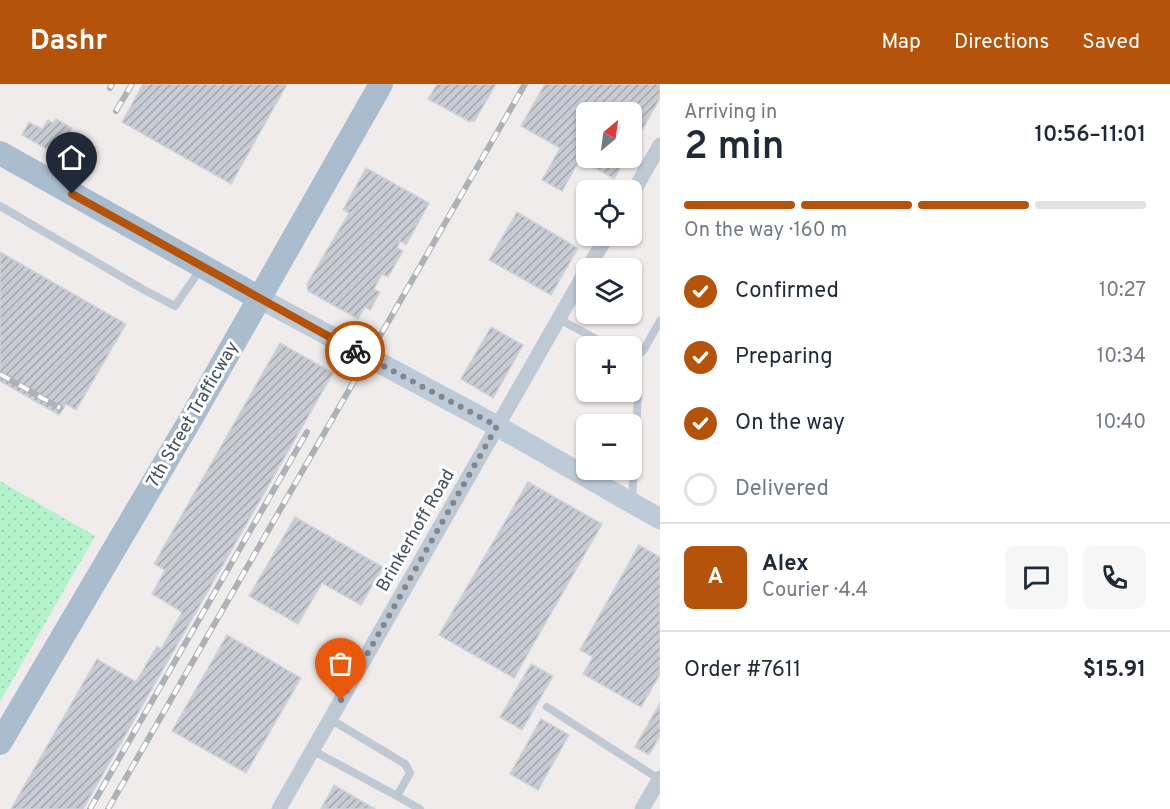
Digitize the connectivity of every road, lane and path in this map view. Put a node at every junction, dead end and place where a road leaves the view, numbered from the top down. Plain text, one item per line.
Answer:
1 (381, 84) edge
2 (660, 145) edge
3 (0, 153) edge
4 (640, 180) edge
5 (0, 206) edge
6 (203, 266) junction
7 (576, 289) edge
8 (259, 297) junction
9 (559, 319) junction
10 (660, 321) edge
11 (367, 333) dead end
12 (590, 336) edge
13 (386, 344) dead end
14 (642, 352) edge
15 (342, 371) dead end
16 (360, 382) dead end
17 (638, 402) edge
18 (497, 426) junction
19 (632, 503) junction
20 (660, 519) edge
21 (547, 707) dead end
22 (330, 719) junction
23 (0, 742) edge
24 (312, 750) junction
25 (660, 778) edge
26 (397, 796) junction
27 (279, 809) edge
28 (420, 809) edge
29 (642, 809) edge

1 - 8 main road, 7th Street Trafficway
2 - 4 street
3 - 6 main road
5 - 6 lane
6 - 8 main road
7 - 9 street, Brinkerhoff Road
8 - 18 main road
8 - 23 main road, 7th Street Trafficway
9 - 12 lane
9 - 18 street, Brinkerhoff Road
10 - 14 lane
11 - 13 path
15 - 16 path
17 - 19 lane
18 - 19 main road
18 - 22 street, Brinkerhoff Road
19 - 20 main road
21 - 25 lane
22 - 24 street, Brinkerhoff Road
22 - 26 lane
24 - 26 lane
24 - 27 street, Brinkerhoff Road
25 - 29 street
26 - 28 lane

